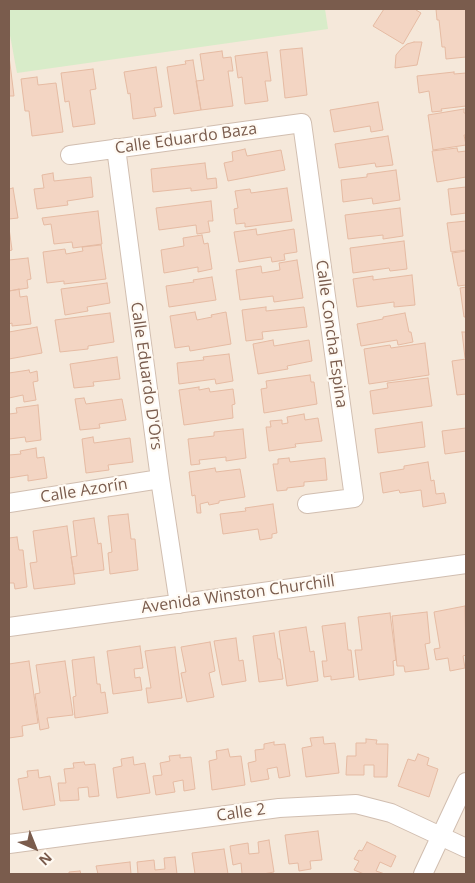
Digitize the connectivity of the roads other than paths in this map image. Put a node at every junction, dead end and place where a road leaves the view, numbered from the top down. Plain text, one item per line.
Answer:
1 (302, 123) joint
2 (116, 148) junction
3 (70, 155) dead end
4 (160, 479) junction
5 (9, 503) edge
6 (307, 504) dead end
7 (466, 564) edge
8 (179, 604) junction
9 (9, 627) edge
10 (466, 782) edge
11 (441, 836) junction
12 (9, 844) edge
13 (466, 848) edge
14 (423, 874) edge

1 - 2 street, Calle Eduardo Baza
1 - 6 street, Calle Concha Espina
2 - 3 street, Calle Eduardo Baza
2 - 4 street, Calle Eduardo D'Ors
4 - 5 street, Calle Azorín
4 - 8 street, Calle Eduardo D'Ors
7 - 8 street, Avenida Winston Churchill
8 - 9 street, Avenida Winston Churchill
10 - 11 street
11 - 12 street, Calle 2
11 - 13 street, Calle 2
11 - 14 street

